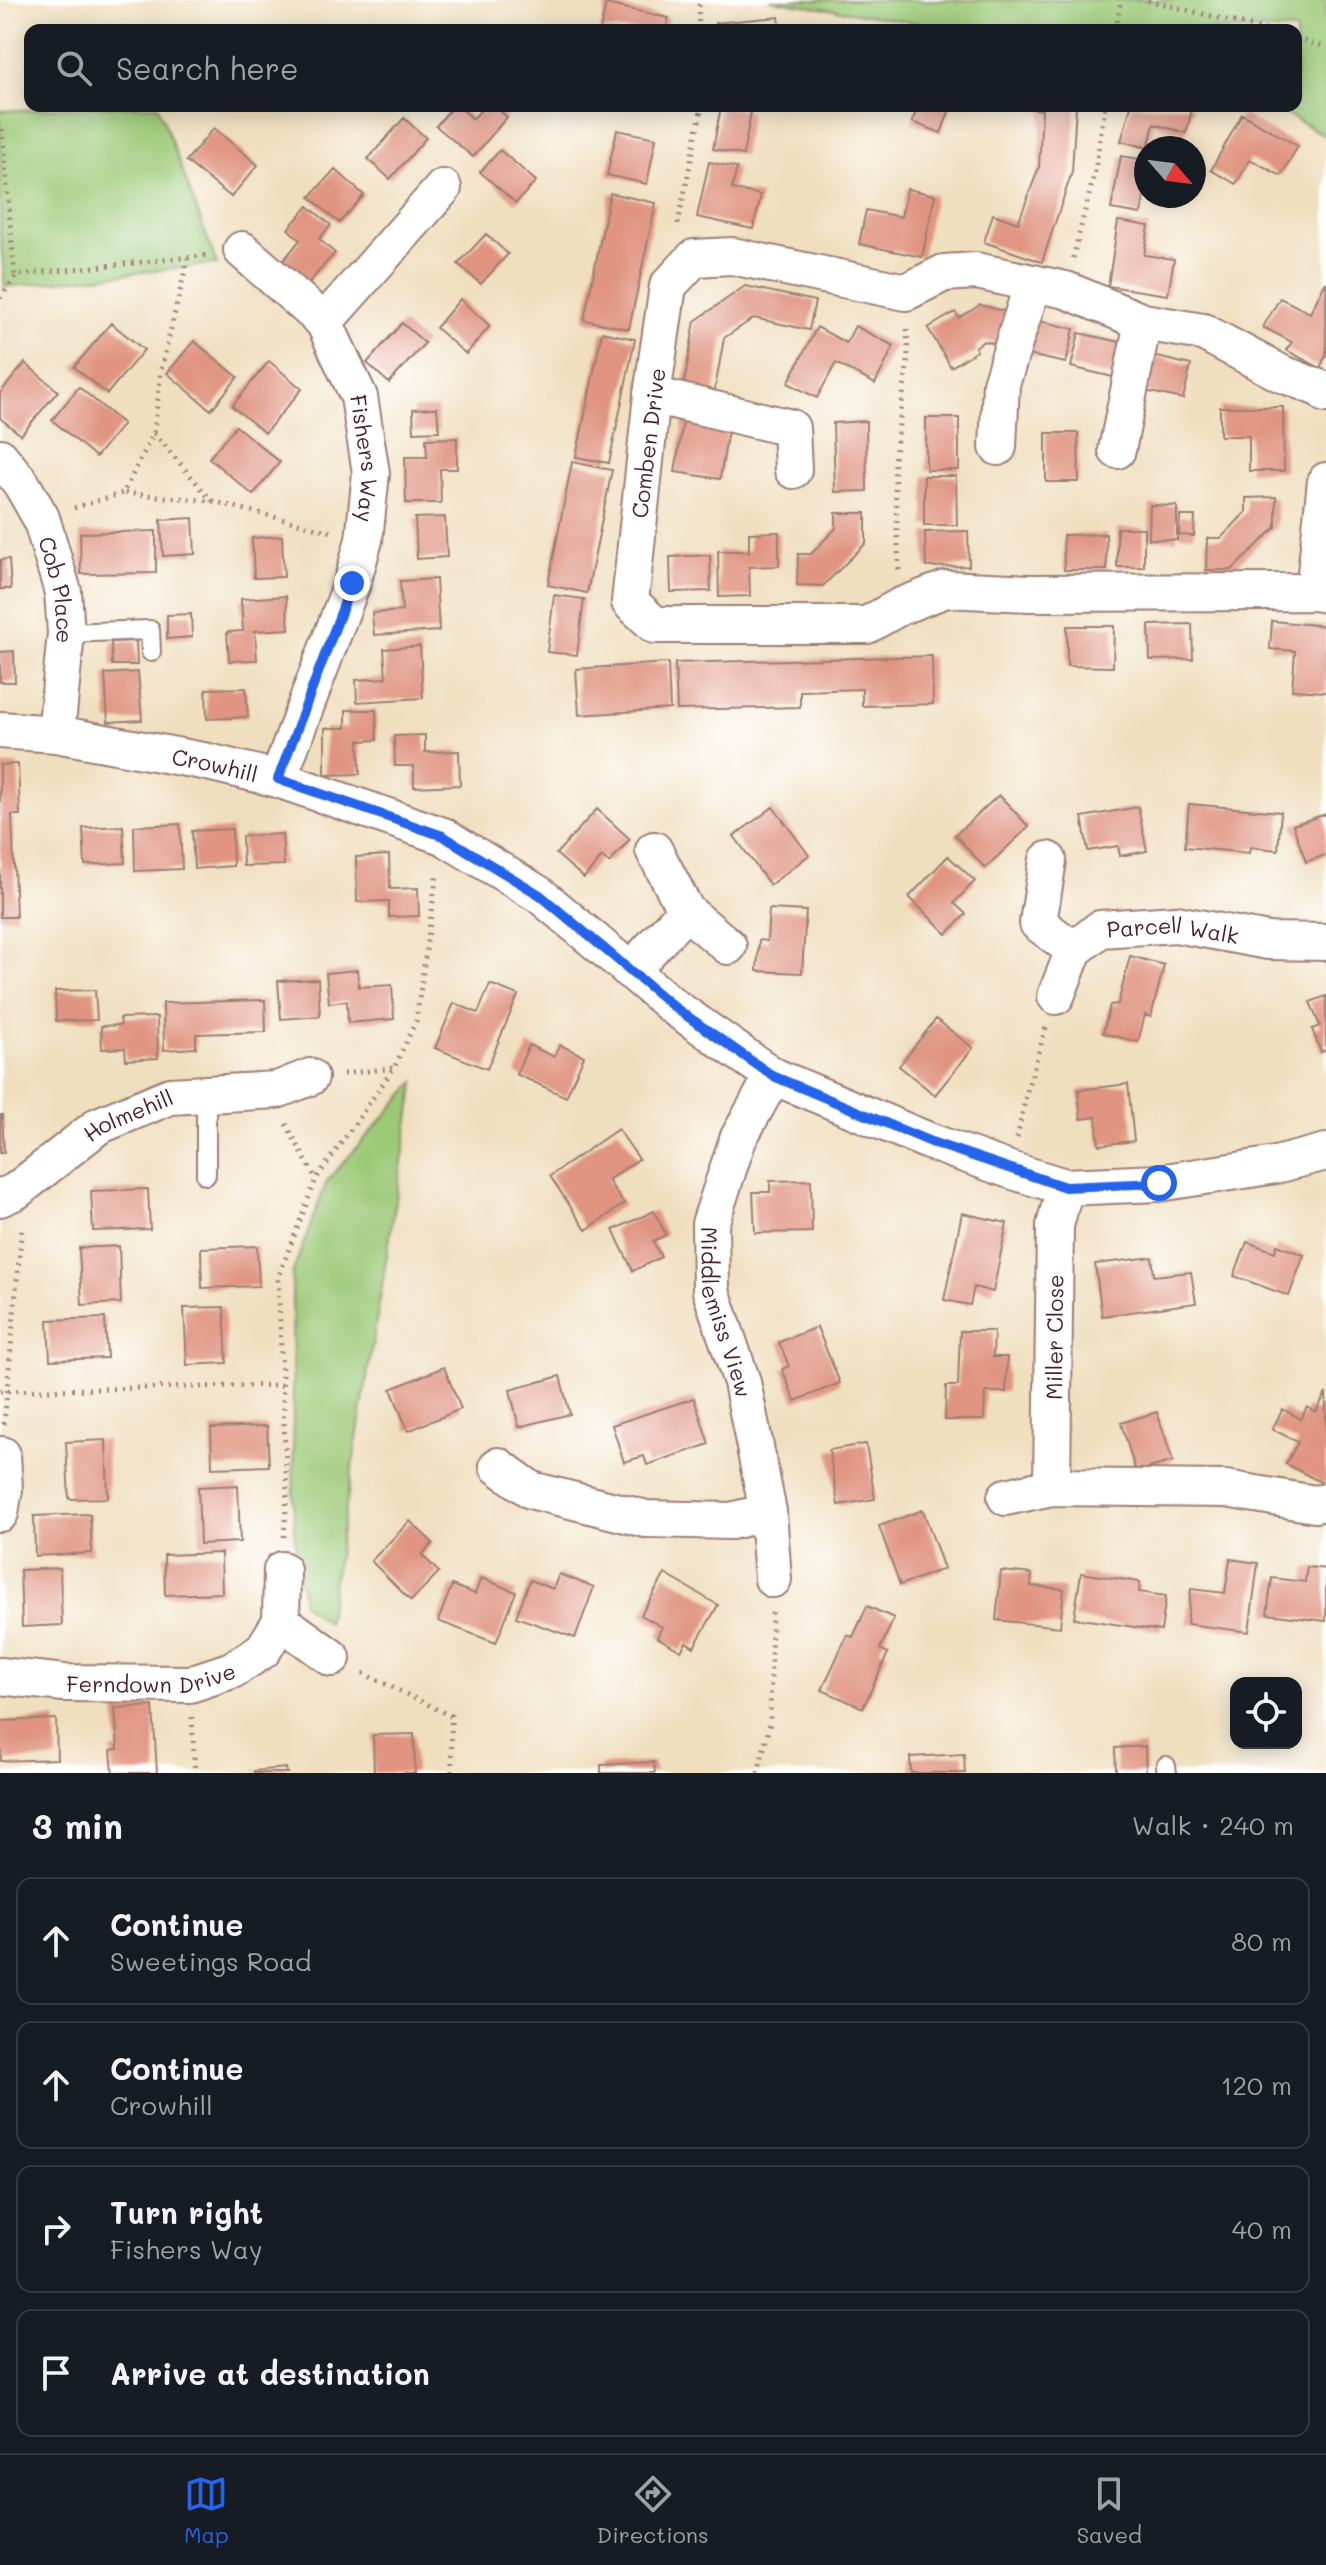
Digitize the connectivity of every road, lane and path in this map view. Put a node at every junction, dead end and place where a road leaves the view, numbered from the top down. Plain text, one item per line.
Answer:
1 (702, 0) edge
2 (1121, 0) edge
3 (1148, 0) edge
4 (699, 24) edge
5 (1117, 24) edge
6 (1242, 24) edge
7 (1302, 41) edge
8 (1326, 47) edge
9 (701, 112) edge
10 (1104, 112) edge
11 (2, 129) dead end
12 (443, 188) dead end
13 (678, 224) dead end
14 (242, 250) joint
15 (188, 258) junction
16 (17, 275) junction
17 (1049, 287) junction
18 (906, 292) junction
19 (0, 298) edge
20 (324, 322) junction
21 (1143, 322) junction
22 (1325, 390) edge
23 (652, 395) junction
24 (154, 433) junction
25 (998, 447) dead end
26 (1117, 450) dead end
27 (0, 457) edge
28 (793, 470) dead end
29 (1326, 481) edge
30 (123, 493) junction
31 (212, 501) junction
32 (41, 518) junction
33 (364, 540) junction
34 (1320, 593) edge
35 (901, 606) junction
36 (66, 633) junction
37 (151, 652) dead end
38 (0, 730) edge
39 (56, 734) junction
40 (278, 779) junction
41 (443, 836) junction
42 (654, 850) dead end
43 (1048, 860) dead end
44 (686, 911) junction
45 (1326, 942) edge
46 (728, 946) dead end
47 (1074, 950) junction
48 (630, 971) junction
49 (1056, 996) joint
50 (394, 1068) junction
51 (773, 1076) junction
52 (310, 1077) joint
53 (206, 1094) junction
54 (280, 1105) junction
55 (1326, 1152) edge
56 (1010, 1170) junction
57 (206, 1175) dead end
58 (316, 1179) junction
59 (1065, 1187) junction
60 (8, 1194) edge
61 (283, 1385) junction
62 (3, 1391) edge
63 (2, 1455) joint
64 (498, 1466) dead end
65 (1052, 1487) junction
66 (1006, 1497) dead end
67 (1326, 1502) edge
68 (768, 1512) junction
69 (0, 1513) edge
70 (282, 1570) joint
71 (773, 1579) joint
72 (281, 1621) junction
73 (332, 1658) joint
74 (0, 1676) edge
75 (190, 1684) junction
76 (195, 1773) edge
77 (452, 1773) edge
78 (758, 1773) edge

1 - 4 path
2 - 5 path
3 - 6 path
7 - 8 path
9 - 13 path
10 - 17 path
11 - 16 path
12 - 20 street
14 - 15 path
14 - 20 street, Fishers Way
15 - 16 path
15 - 24 path
16 - 19 path
17 - 18 street
17 - 21 street
17 - 25 street
18 - 23 street, Comben Drive
18 - 35 path
20 - 33 street, Fishers Way
21 - 22 street
21 - 26 street
23 - 28 street
23 - 35 street, Comben Drive
24 - 30 path
24 - 31 path
27 - 32 street, Cob Place
29 - 34 street, Comben Drive
30 - 31 path
30 - 32 path
31 - 33 path
32 - 36 street, Cob Place
33 - 40 street, Fishers Way
34 - 35 street, Comben Drive
36 - 37 lane
36 - 39 street, Cob Place
38 - 39 street, Crowhill
39 - 40 street, Crowhill
40 - 41 street, Crowhill
41 - 48 street, Crowhill
41 - 50 path
42 - 44 street
43 - 47 street
44 - 46 street
44 - 48 street
45 - 47 street, Parcell Walk
47 - 49 street, Parcell Walk
48 - 51 street, Crowhill
49 - 56 path
50 - 52 path
50 - 58 path
51 - 56 street, Crowhill
51 - 68 street, Middlemiss View
52 - 54 street, Holmehill
53 - 54 street, Holmehill
53 - 57 lane
53 - 60 street, Holmehill
54 - 58 path
55 - 59 street, Crowhill
56 - 59 street, Crowhill
58 - 61 path
59 - 65 street, Miller Close
60 - 62 path
61 - 62 path
61 - 70 path
62 - 63 path
63 - 69 street
64 - 68 street
65 - 66 street
65 - 67 street
68 - 71 street, Middlemiss View
70 - 72 street
71 - 78 path
72 - 73 street
72 - 75 street, Ferndown Drive
73 - 77 path
74 - 75 street, Ferndown Drive
75 - 76 path

